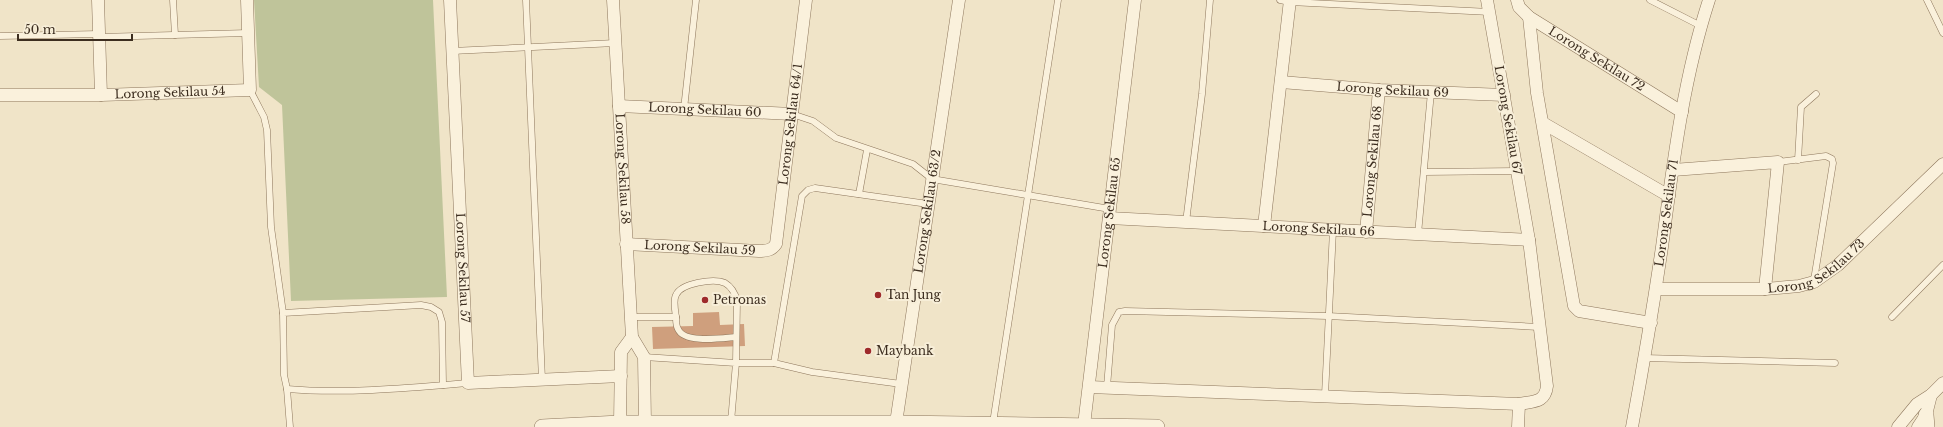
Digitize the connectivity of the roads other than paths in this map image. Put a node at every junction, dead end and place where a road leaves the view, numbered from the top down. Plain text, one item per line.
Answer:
1 (98, 0) edge
2 (174, 0) edge
3 (247, 0) edge
4 (450, 0) edge
5 (526, 0) edge
6 (613, 0) edge
7 (696, 0) edge
8 (806, 0) edge
9 (958, 0) edge
10 (1058, 0) edge
11 (1135, 0) edge
12 (1210, 0) edge
13 (1487, 0) edge
14 (1517, 0) edge
15 (1650, 0) edge
16 (1709, 0) edge
17 (1926, 0) edge
18 (1287, 1) edge
19 (1490, 12) junction
20 (1529, 17) junction
21 (1701, 26) junction
22 (248, 33) junction
23 (1943, 33) edge
24 (99, 35) junction
25 (175, 35) junction
26 (0, 36) edge
27 (615, 43) junction
28 (527, 48) junction
29 (452, 51) junction
30 (1281, 82) junction
31 (250, 90) junction
32 (1379, 90) junction
33 (1431, 92) junction
34 (1816, 94) dead end
35 (0, 95) edge
36 (101, 95) junction
37 (1504, 95) junction
38 (619, 106) junction
39 (684, 109) junction
40 (1682, 112) junction
41 (792, 114) junction
42 (1543, 124) junction
43 (867, 150) junction
44 (1798, 160) junction
45 (1778, 162) junction
46 (1943, 164) edge
47 (1673, 170) junction
48 (1517, 171) junction
49 (1424, 172) junction
50 (932, 179) junction
51 (859, 194) junction
52 (1029, 195) junction
53 (1669, 196) junction
54 (928, 204) junction
55 (1110, 213) junction
56 (1186, 222) junction
57 (1264, 226) junction
58 (1333, 230) junction
59 (1366, 232) junction
60 (1418, 234) junction
61 (1529, 240) junction
62 (626, 244) junction
63 (773, 248) joint
64 (1943, 265) edge
65 (1814, 282) junction
66 (1656, 288) junction
67 (1765, 289) junction
68 (283, 314) junction
69 (1328, 316) junction
70 (676, 317) junction
71 (1892, 317) dead end
72 (630, 318) junction
73 (1651, 323) junction
74 (1539, 327) junction
75 (632, 337) junction
76 (736, 337) junction
77 (644, 357) junction
78 (1644, 358) junction
79 (736, 363) junction
80 (774, 363) junction
81 (1835, 363) dead end
82 (621, 376) junction
83 (542, 380) junction
84 (468, 383) junction
85 (1943, 383) edge
86 (901, 384) junction
87 (443, 386) junction
88 (1089, 386) junction
89 (1107, 387) junction
90 (287, 389) junction
91 (1325, 395) junction
92 (1931, 396) junction
93 (1519, 404) junction
94 (1927, 421) edge
95 (620, 423) junction
96 (645, 423) junction
97 (896, 423) junction
98 (730, 424) junction
99 (993, 425) junction
100 (1084, 425) junction
101 (290, 427) edge
102 (542, 427) edge
103 (1157, 427) edge
104 (1518, 427) edge
105 (1632, 427) edge
106 (1898, 427) edge
107 (1918, 427) edge

1 - 24 street
2 - 25 lane
3 - 22 street
4 - 29 street, Lorong Sekilau 57
5 - 28 lane
6 - 27 street, Lorong Sekilau 58
7 - 39 lane
8 - 41 street, Lorong Sekilau 64/1
9 - 50 street, Lorong Sekilau 63/2
10 - 52 lane
11 - 55 street, Lorong Sekilau 65
12 - 56 lane
13 - 19 street, Lorong Sekilau 67
14 - 20 street, Lorong Sekilau 72
15 - 21 lane
16 - 21 street, Lorong Sekilau 71
17 - 23 lane
18 - 19 lane
18 - 30 street
19 - 37 street, Lorong Sekilau 67
20 - 40 street, Lorong Sekilau 72
20 - 42 street
21 - 40 street, Lorong Sekilau 71
22 - 25 lane
22 - 31 street
24 - 25 lane
24 - 26 lane
24 - 36 street
27 - 28 lane
27 - 38 street, Lorong Sekilau 58
28 - 29 lane
28 - 83 lane
29 - 84 street, Lorong Sekilau 57
30 - 32 street, Lorong Sekilau 69
30 - 57 street
31 - 36 street, Lorong Sekilau 54
31 - 68 lane
32 - 33 street, Lorong Sekilau 69
32 - 59 street, Lorong Sekilau 68
33 - 37 street, Lorong Sekilau 69
33 - 49 lane
34 - 44 lane
35 - 36 street, Lorong Sekilau 54
37 - 48 street, Lorong Sekilau 67
38 - 39 street, Lorong Sekilau 60
38 - 62 street, Lorong Sekilau 58
39 - 41 street, Lorong Sekilau 60
40 - 47 street, Lorong Sekilau 71
41 - 43 lane
41 - 63 street, Lorong Sekilau 64/1
42 - 53 street
42 - 73 street
43 - 50 lane
43 - 51 lane
44 - 45 lane
44 - 65 lane
45 - 47 street
45 - 67 street
46 - 65 street, Lorong Sekilau 73
47 - 53 street, Lorong Sekilau 71
48 - 49 lane
48 - 61 street, Lorong Sekilau 67
49 - 60 lane
50 - 52 lane
50 - 54 street, Lorong Sekilau 63/2
51 - 54 lane
51 - 80 lane
52 - 55 lane
52 - 99 lane
53 - 66 street, Lorong Sekilau 71
54 - 86 street, Lorong Sekilau 63/2
55 - 56 street, Lorong Sekilau 66
55 - 88 street, Lorong Sekilau 65
56 - 57 street, Lorong Sekilau 66
57 - 58 street, Lorong Sekilau 66
58 - 59 street, Lorong Sekilau 66
58 - 69 lane
59 - 60 street, Lorong Sekilau 66
60 - 61 street, Lorong Sekilau 66
61 - 74 street, Lorong Sekilau 67
62 - 63 street, Lorong Sekilau 59
62 - 72 street, Lorong Sekilau 58
64 - 71 lane
65 - 67 street, Lorong Sekilau 73
66 - 67 street, Lorong Sekilau 73
66 - 73 street, Lorong Sekilau 71
68 - 87 lane
68 - 90 lane
69 - 74 lane
69 - 89 lane
69 - 91 lane
70 - 72 lane
70 - 76 lane
70 - 76 lane
72 - 75 street, Lorong Sekilau 58
73 - 78 street, Lorong Sekilau 71
74 - 93 street, Lorong Sekilau 67
75 - 77 street, Lorong Sekilau 58
75 - 82 street
76 - 79 lane
77 - 79 lane
77 - 96 street
78 - 81 lane
78 - 105 street, Lorong Sekilau 71
79 - 80 lane
79 - 98 lane
80 - 86 lane
82 - 83 street
82 - 95 street
83 - 84 street
84 - 87 lane
85 - 92 street
86 - 97 street, Lorong Sekilau 63/2
87 - 90 lane
88 - 89 street
88 - 100 street, Lorong Sekilau 65
89 - 91 street
90 - 101 lane
91 - 93 street
92 - 94 street
92 - 106 street
93 - 104 street
94 - 107 street
95 - 96 street
95 - 102 street
96 - 98 street
97 - 98 street
97 - 99 street
99 - 100 street
100 - 103 street

